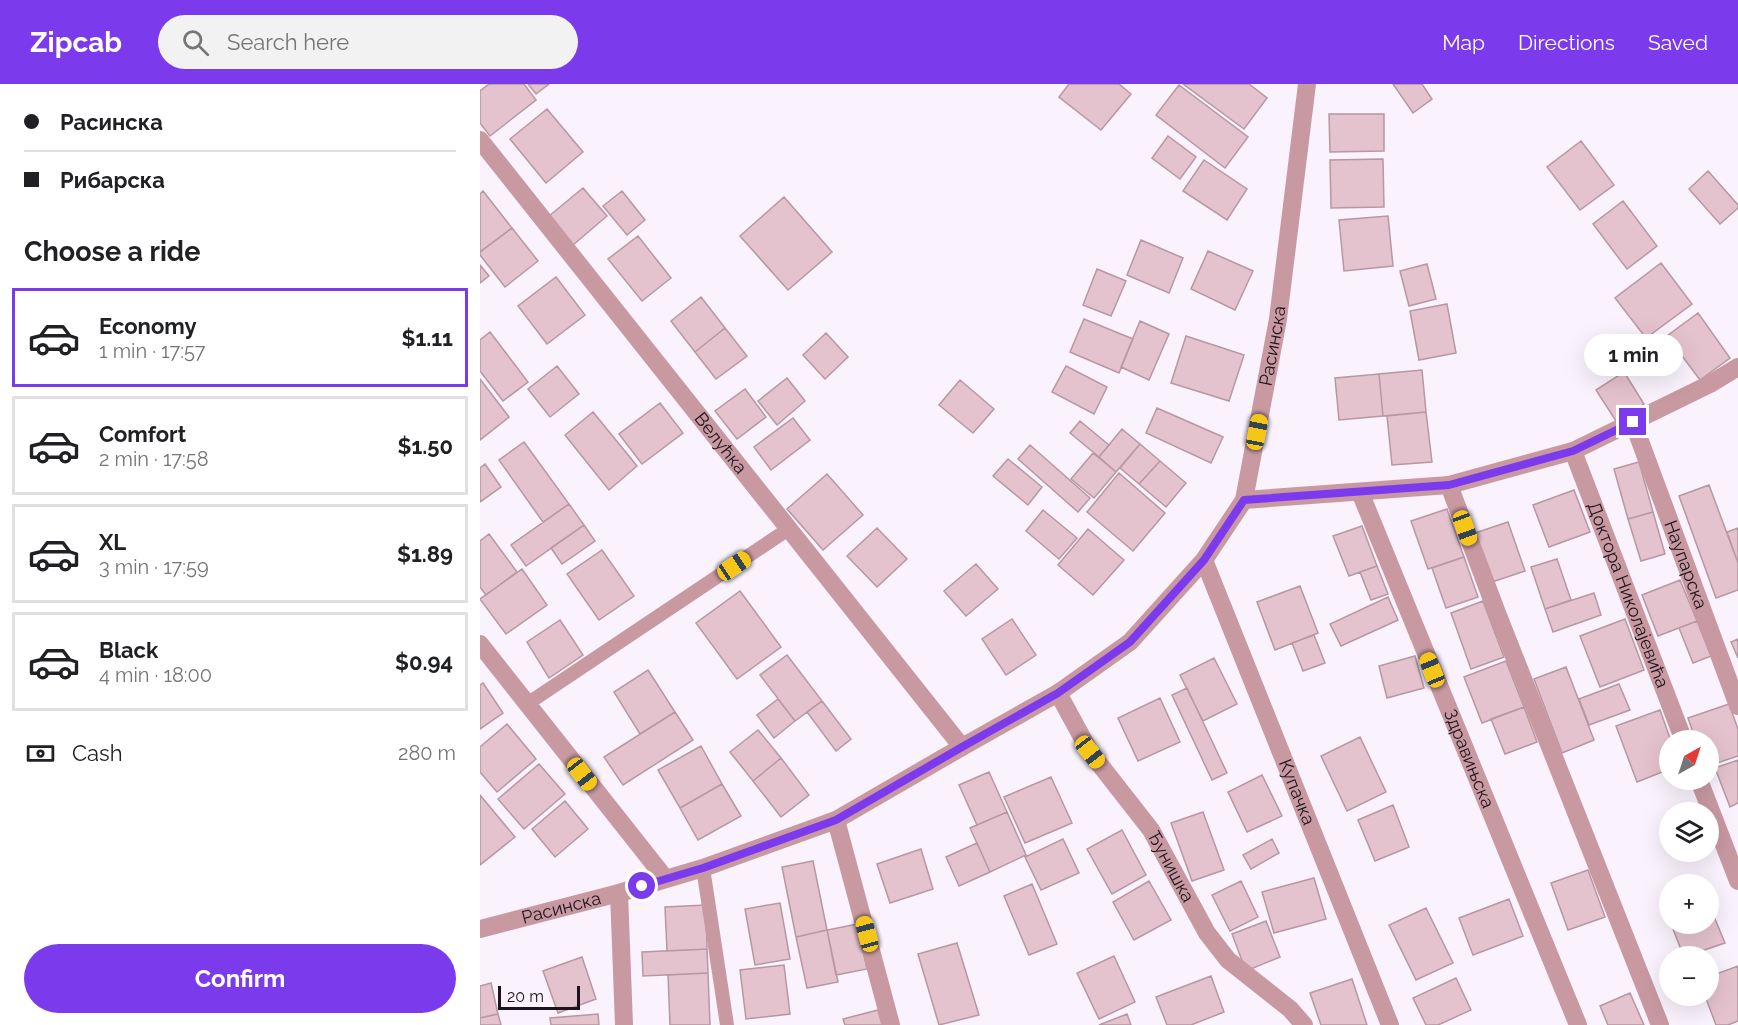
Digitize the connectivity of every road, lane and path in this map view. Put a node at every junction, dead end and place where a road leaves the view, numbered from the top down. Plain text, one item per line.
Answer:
1 (1307, 84) edge
2 (480, 140) edge
3 (1738, 368) edge
4 (1633, 422) junction
5 (1573, 451) junction
6 (1449, 485) junction
7 (1360, 492) junction
8 (1244, 500) junction
9 (790, 528) junction
10 (1204, 560) junction
11 (480, 644) edge
12 (1058, 693) junction
13 (527, 704) junction
14 (1738, 706) edge
15 (1680, 730) edge
16 (962, 747) junction
17 (1703, 790) edge
18 (836, 820) junction
19 (703, 868) junction
20 (664, 878) junction
21 (1738, 881) edge
22 (619, 893) junction
23 (480, 929) edge
24 (624, 1025) edge
25 (727, 1025) edge
26 (891, 1025) edge
27 (1304, 1025) edge
28 (1390, 1025) edge
29 (1578, 1025) edge
30 (1660, 1025) edge

1 - 8 street, Расинска
2 - 9 street, Велућка
3 - 4 street
4 - 5 street
4 - 14 street, Наупарска
5 - 6 street
5 - 15 street, Доктора Николајевића
6 - 7 street
6 - 30 street
7 - 8 street
7 - 29 street, Здравињска
8 - 10 street, Расинска
9 - 13 lane
9 - 16 street, Велућка
10 - 12 street, Расинска
10 - 28 street, Купачка
11 - 13 street
12 - 16 street, Расинска
12 - 27 street, Ђунишка
13 - 20 street
16 - 18 street, Расинска
17 - 21 street
18 - 19 street, Расинска
18 - 26 street
19 - 20 street, Расинска
19 - 25 lane
20 - 22 street, Расинска
22 - 23 street, Расинска
22 - 24 street

